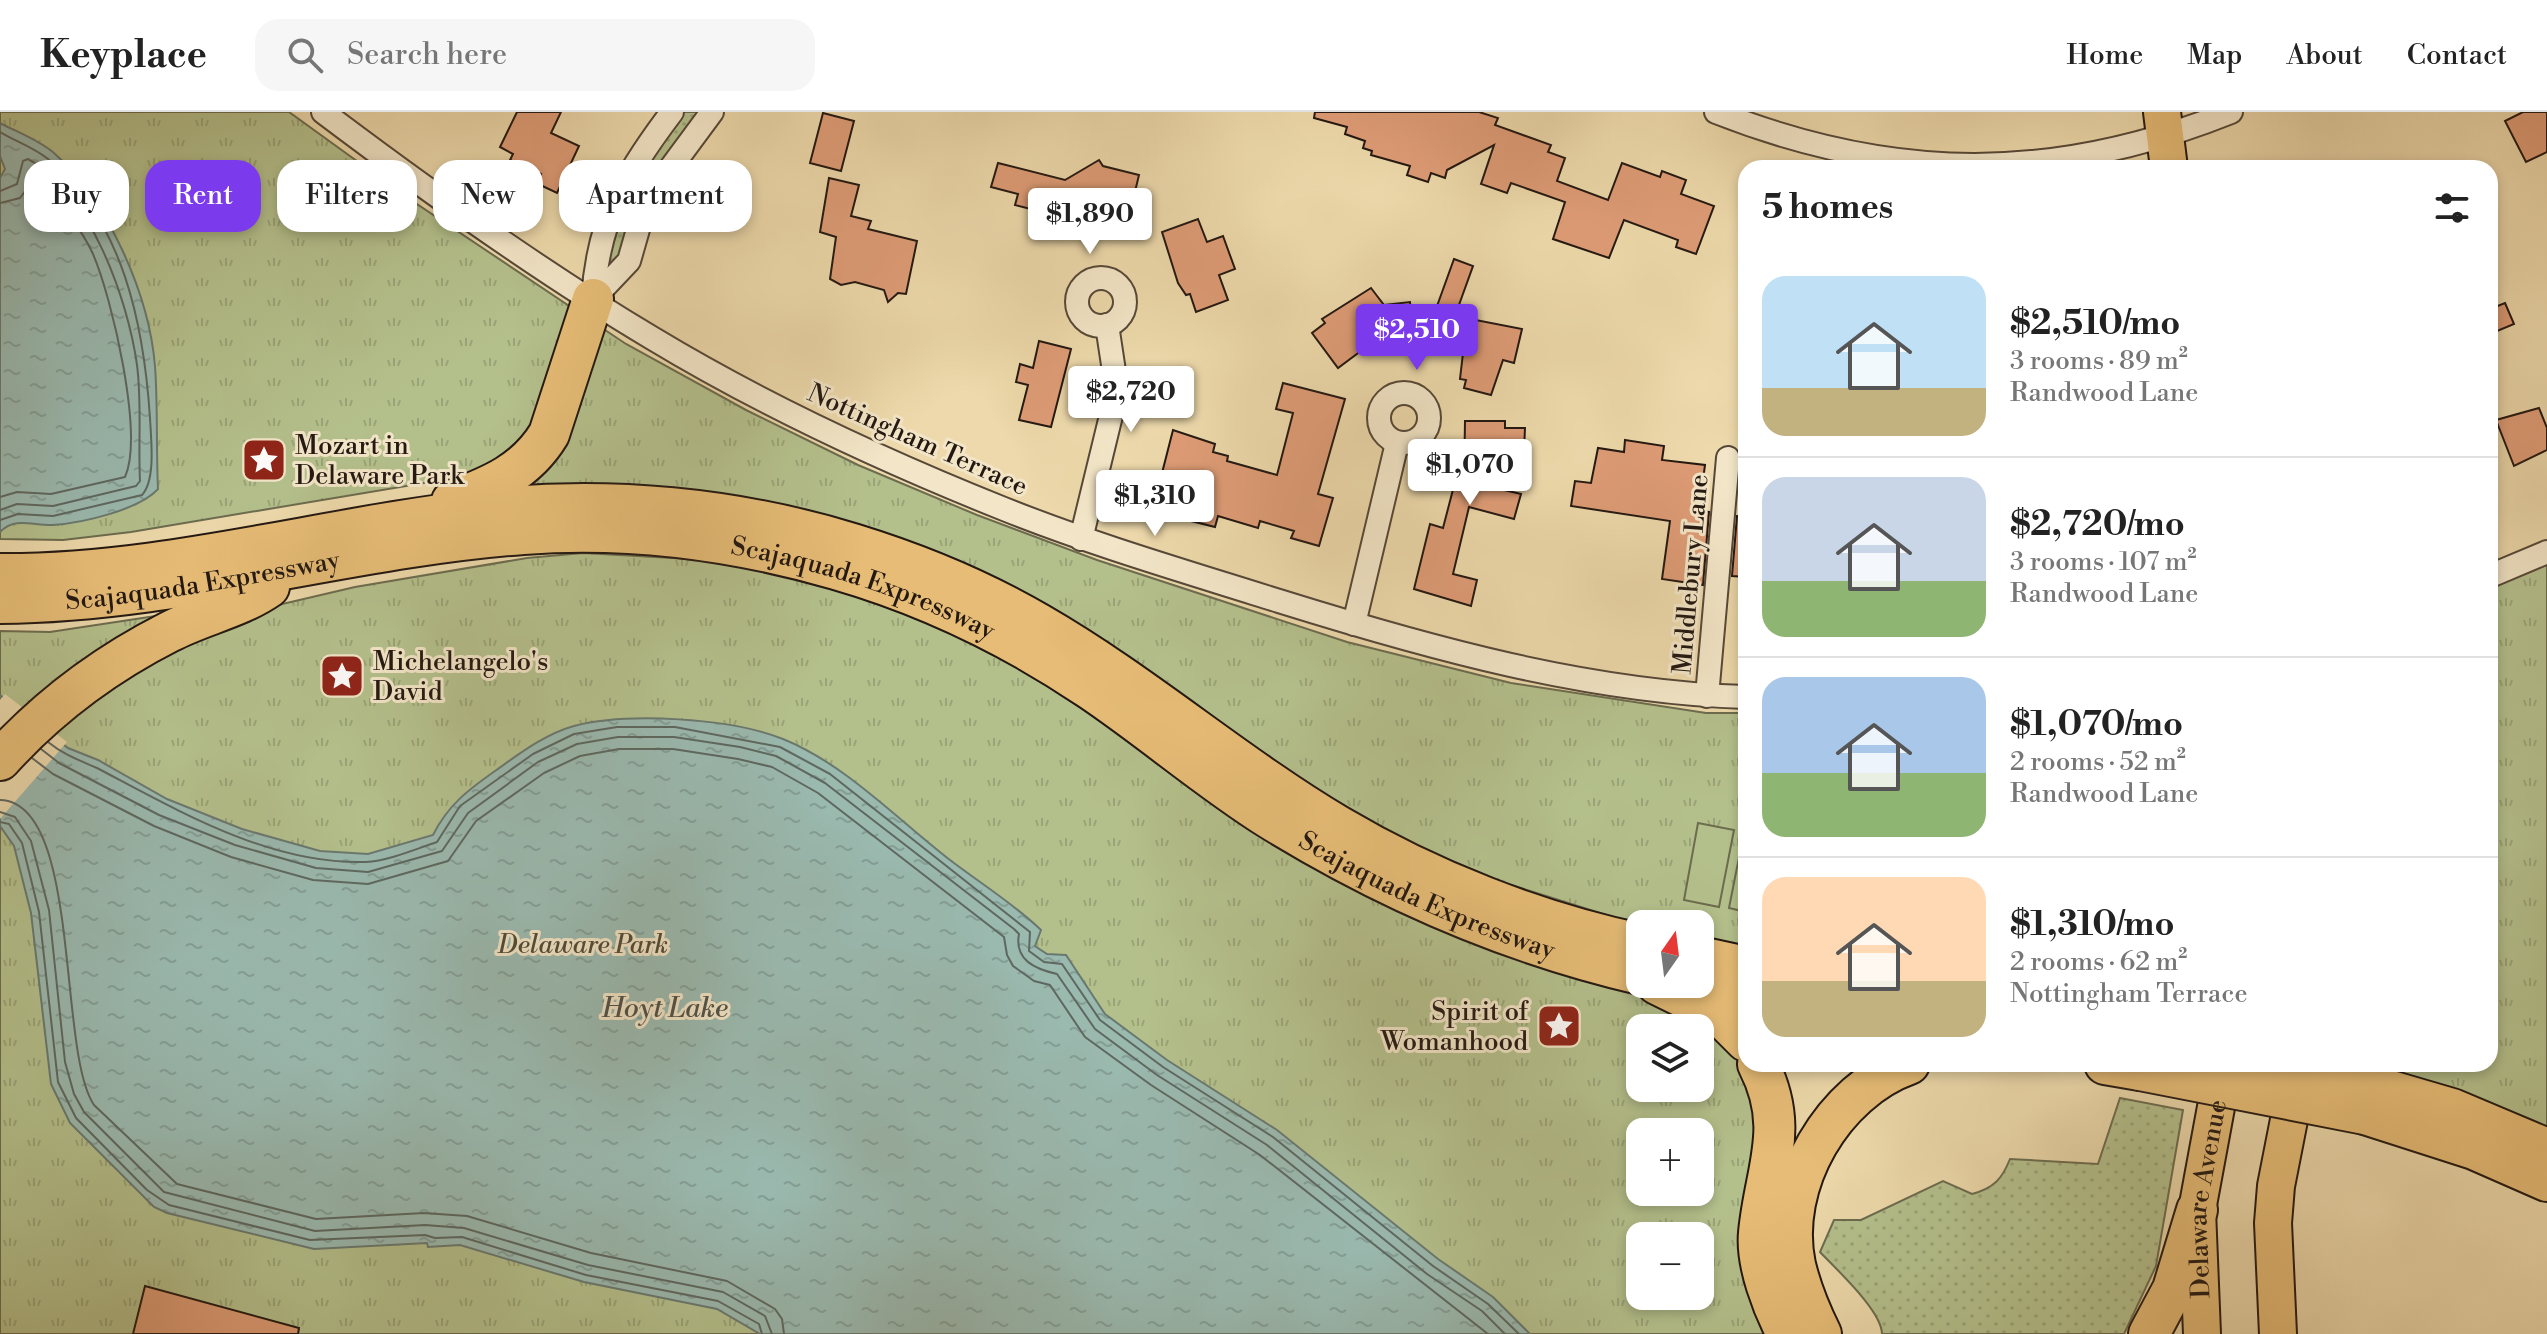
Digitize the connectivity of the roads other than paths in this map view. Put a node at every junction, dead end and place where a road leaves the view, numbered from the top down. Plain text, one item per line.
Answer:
1 (323, 112) edge
2 (672, 112) edge
3 (712, 112) edge
4 (1716, 112) edge
5 (2231, 112) edge
6 (2165, 139) edge
7 (1890, 160) edge
8 (2062, 160) edge
9 (593, 299) junction
10 (1107, 325) dead end
11 (1397, 443) dead end
12 (1728, 458) dead end
13 (403, 521) junction
14 (1081, 539) junction
15 (2547, 552) edge
16 (295, 568) junction
17 (2498, 573) edge
18 (0, 589) edge
19 (1354, 624) junction
20 (1707, 696) junction
21 (1738, 697) edge
22 (0, 760) edge
23 (1714, 960) edge
24 (1626, 961) edge
25 (1738, 965) edge
26 (1626, 966) edge
27 (1714, 990) edge
28 (1738, 994) edge
29 (1691, 998) edge
30 (1738, 1033) edge
31 (1761, 1072) edge
32 (1888, 1072) edge
33 (2159, 1072) edge
34 (2223, 1072) edge
35 (2285, 1072) edge
36 (2299, 1072) edge
37 (2368, 1100) junction
38 (2547, 1149) edge
39 (2547, 1181) edge
40 (2197, 1210) junction
41 (1787, 1334) edge
42 (1821, 1334) edge
43 (2149, 1334) edge
44 (2202, 1334) edge
45 (2278, 1334) edge

1 - 9 street, Nottingham Terrace
2 - 9 street
3 - 9 street
4 - 7 street
5 - 6 street
6 - 8 street
9 - 13 highway
9 - 14 street, Nottingham Terrace
10 - 14 street
11 - 19 street
12 - 20 street, Middlebury Lane
13 - 18 highway, Scajaquada Expressway
13 - 24 highway, Scajaquada Expressway
14 - 19 street, Nottingham Terrace
15 - 17 street
16 - 18 highway, Scajaquada Expressway
16 - 22 highway
16 - 26 highway, Scajaquada Expressway
19 - 20 street, Nottingham Terrace
20 - 21 street, Nottingham Terrace
23 - 25 highway
27 - 28 highway
29 - 30 highway
31 - 41 highway
32 - 42 highway
33 - 37 highway, bridge
34 - 40 main road, Delaware Avenue
35 - 37 highway, bridge
36 - 45 main road
37 - 38 highway
37 - 39 highway
40 - 43 highway
40 - 44 main road, Delaware Avenue

